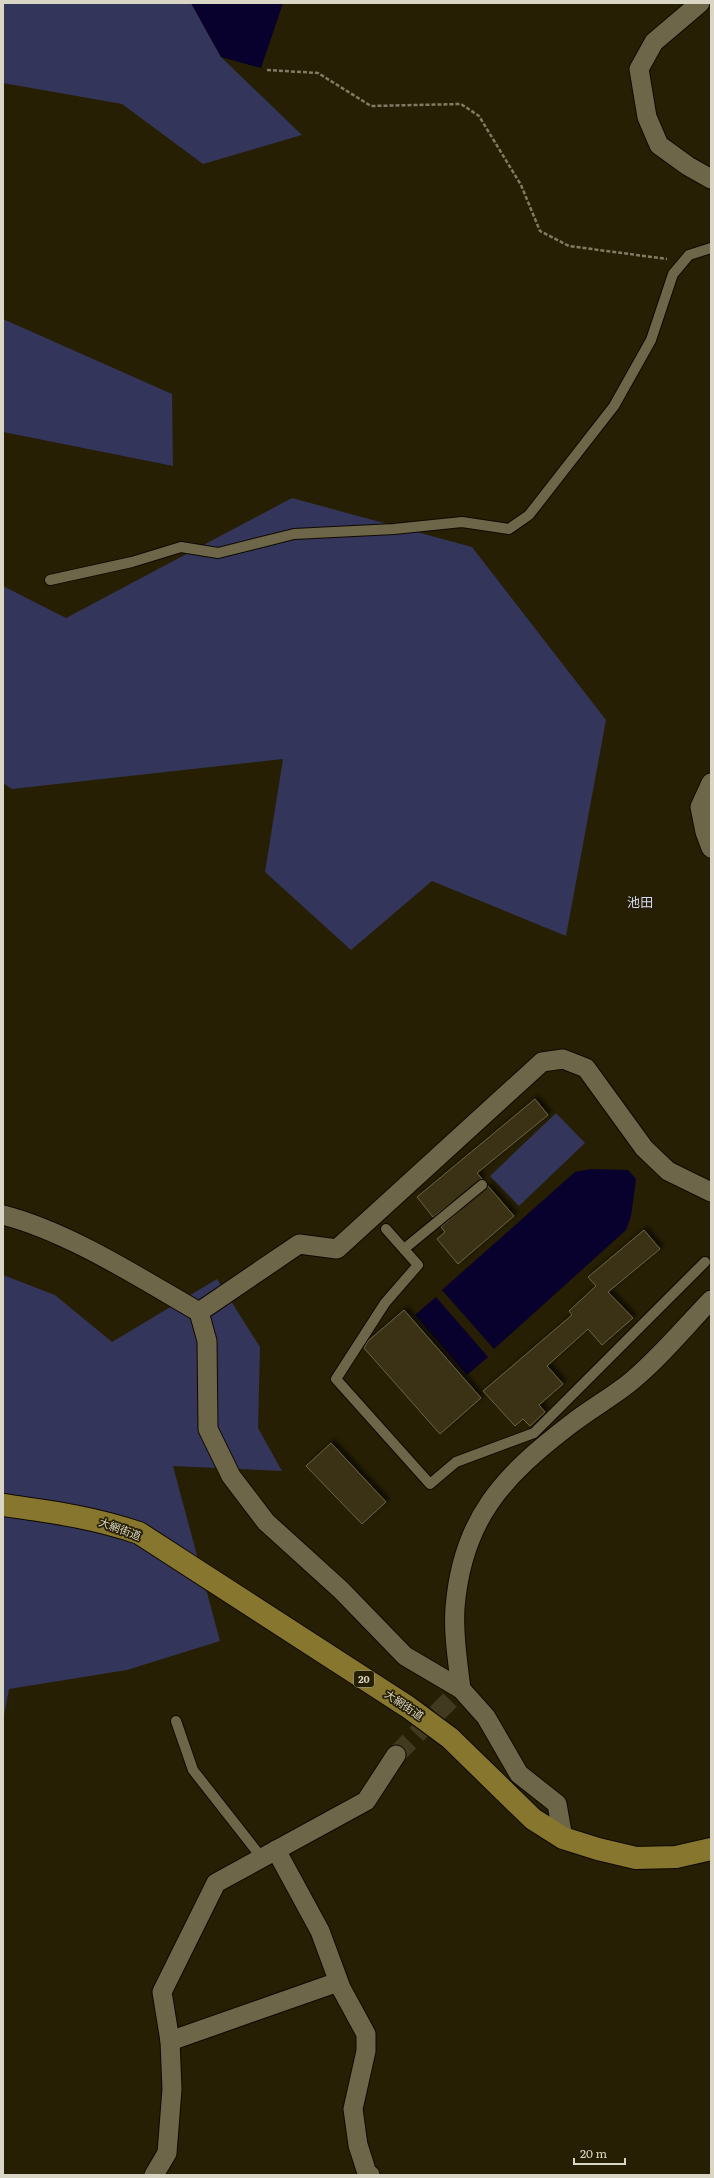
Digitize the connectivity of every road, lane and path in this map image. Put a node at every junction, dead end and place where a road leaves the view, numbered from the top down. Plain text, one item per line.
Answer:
1 (700, 3) edge
2 (267, 70) dead end
3 (711, 179) edge
4 (711, 248) edge
5 (684, 261) junction
6 (50, 580) dead end
7 (711, 783) edge
8 (711, 848) edge
9 (482, 1185) dead end
10 (711, 1192) edge
11 (3, 1215) edge
12 (386, 1229) dead end
13 (404, 1249) junction
14 (705, 1262) dead end
15 (711, 1300) edge
16 (199, 1312) junction
17 (559, 1407) junction
18 (571, 1424) junction
19 (3, 1505) edge
20 (461, 1689) junction
21 (176, 1721) dead end
22 (396, 1755) tunnel mouth
23 (563, 1838) junction
24 (711, 1849) edge
25 (269, 1854) junction
26 (338, 1982) junction
27 (170, 2041) junction
28 (154, 2175) edge
29 (370, 2175) edge

1 - 3 street
2 - 5 path
4 - 5 lane
5 - 6 lane
7 - 8 street
9 - 13 lane
10 - 16 street
11 - 16 street
12 - 13 lane
13 - 17 lane
14 - 17 lane
15 - 18 street
16 - 20 street
17 - 18 lane
18 - 20 street
19 - 23 main road, 大網街道 / 20
20 - 23 street
21 - 25 lane
22 - 25 street
23 - 24 main road, 大網街道 / 20
25 - 26 street
25 - 27 street
26 - 27 street
26 - 29 street
27 - 28 street

